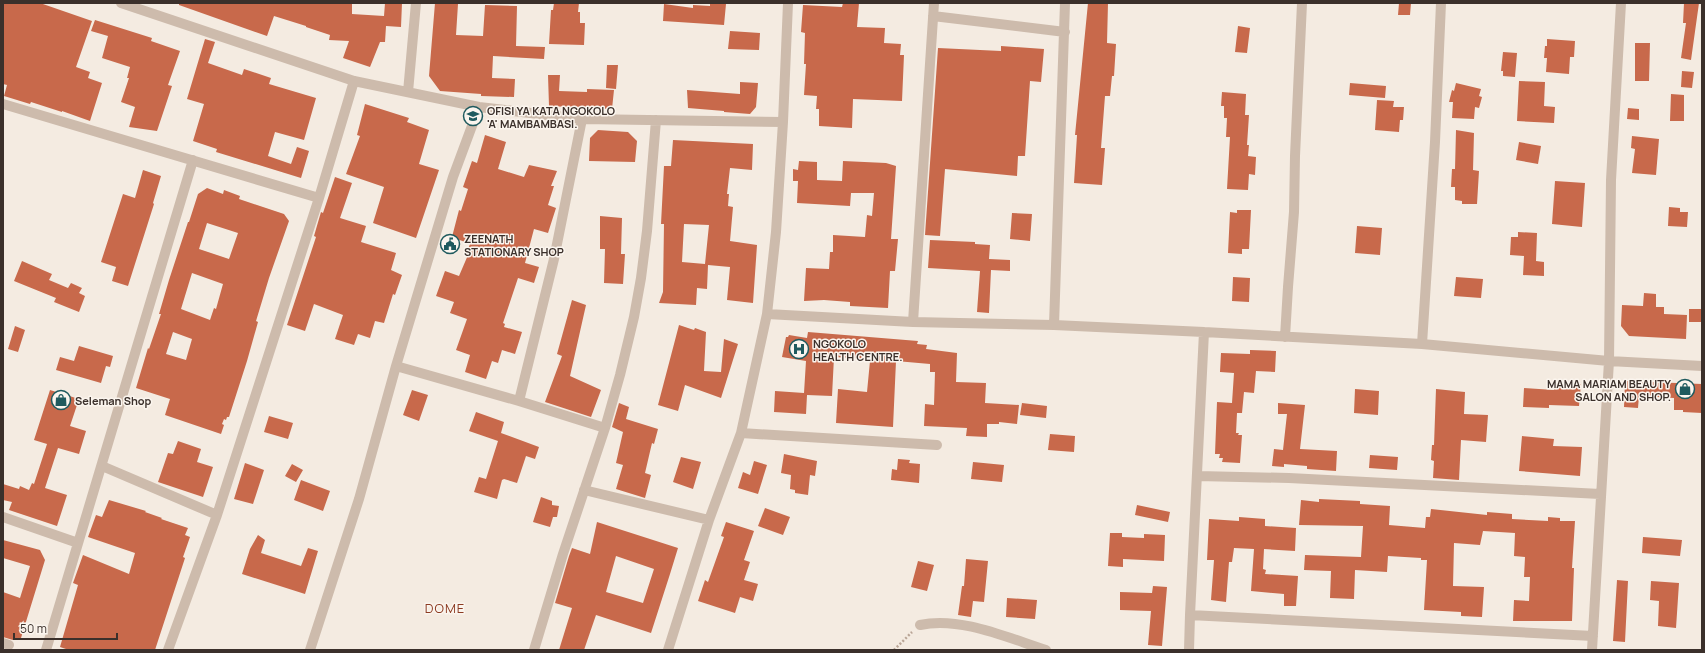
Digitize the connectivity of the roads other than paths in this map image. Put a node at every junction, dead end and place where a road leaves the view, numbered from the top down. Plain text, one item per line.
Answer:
1 (121, 3) edge
2 (416, 3) edge
3 (788, 3) edge
4 (934, 3) edge
5 (1065, 3) edge
6 (1302, 3) edge
7 (1441, 3) edge
8 (1621, 3) edge
9 (933, 16) junction
10 (1065, 32) junction
11 (354, 81) junction
12 (408, 92) junction
13 (3, 104) edge
14 (479, 107) junction
15 (582, 119) junction
16 (656, 120) junction
17 (784, 122) junction
18 (193, 160) junction
19 (319, 198) junction
20 (767, 314) junction
21 (913, 322) junction
22 (1054, 325) junction
23 (1204, 332) junction
24 (1285, 337) junction
25 (1422, 344) junction
26 (1609, 361) junction
27 (396, 366) junction
28 (1702, 366) edge
29 (519, 401) junction
30 (605, 428) junction
31 (741, 433) junction
32 (937, 445) dead end
33 (102, 466) junction
34 (1198, 476) junction
35 (584, 490) junction
36 (1600, 494) junction
37 (217, 515) junction
38 (3, 517) edge
39 (709, 520) junction
40 (78, 543) junction
41 (1190, 615) junction
42 (920, 625) road end
43 (1593, 636) junction
44 (46, 650) edge
45 (168, 650) edge
46 (310, 650) edge
47 (534, 650) edge
48 (668, 650) edge
49 (1046, 650) edge
50 (1190, 650) edge
51 (1592, 650) edge

1 - 11 street
2 - 12 street
3 - 17 street
4 - 9 street
5 - 10 street
6 - 24 street
7 - 25 street
8 - 26 street
9 - 10 street
9 - 21 street
10 - 22 street
11 - 12 street
11 - 19 street
12 - 14 street
13 - 18 street
14 - 15 street
14 - 27 street
15 - 16 street
15 - 29 street
16 - 17 street
16 - 30 street
17 - 20 street
18 - 19 street
18 - 33 street
19 - 37 street
20 - 21 street
20 - 31 street
21 - 22 street
22 - 23 street
23 - 24 street
23 - 34 street
24 - 25 street
25 - 26 street
26 - 28 street
26 - 36 street
27 - 29 street
27 - 46 street
29 - 30 street
30 - 35 street
31 - 32 street
31 - 39 street
33 - 37 street
33 - 40 street
34 - 36 street
34 - 41 street
35 - 39 street
35 - 47 street
36 - 43 street
37 - 45 street
38 - 40 street
39 - 48 street
40 - 44 street
41 - 43 street
41 - 50 street
42 - 49 street
43 - 51 street

